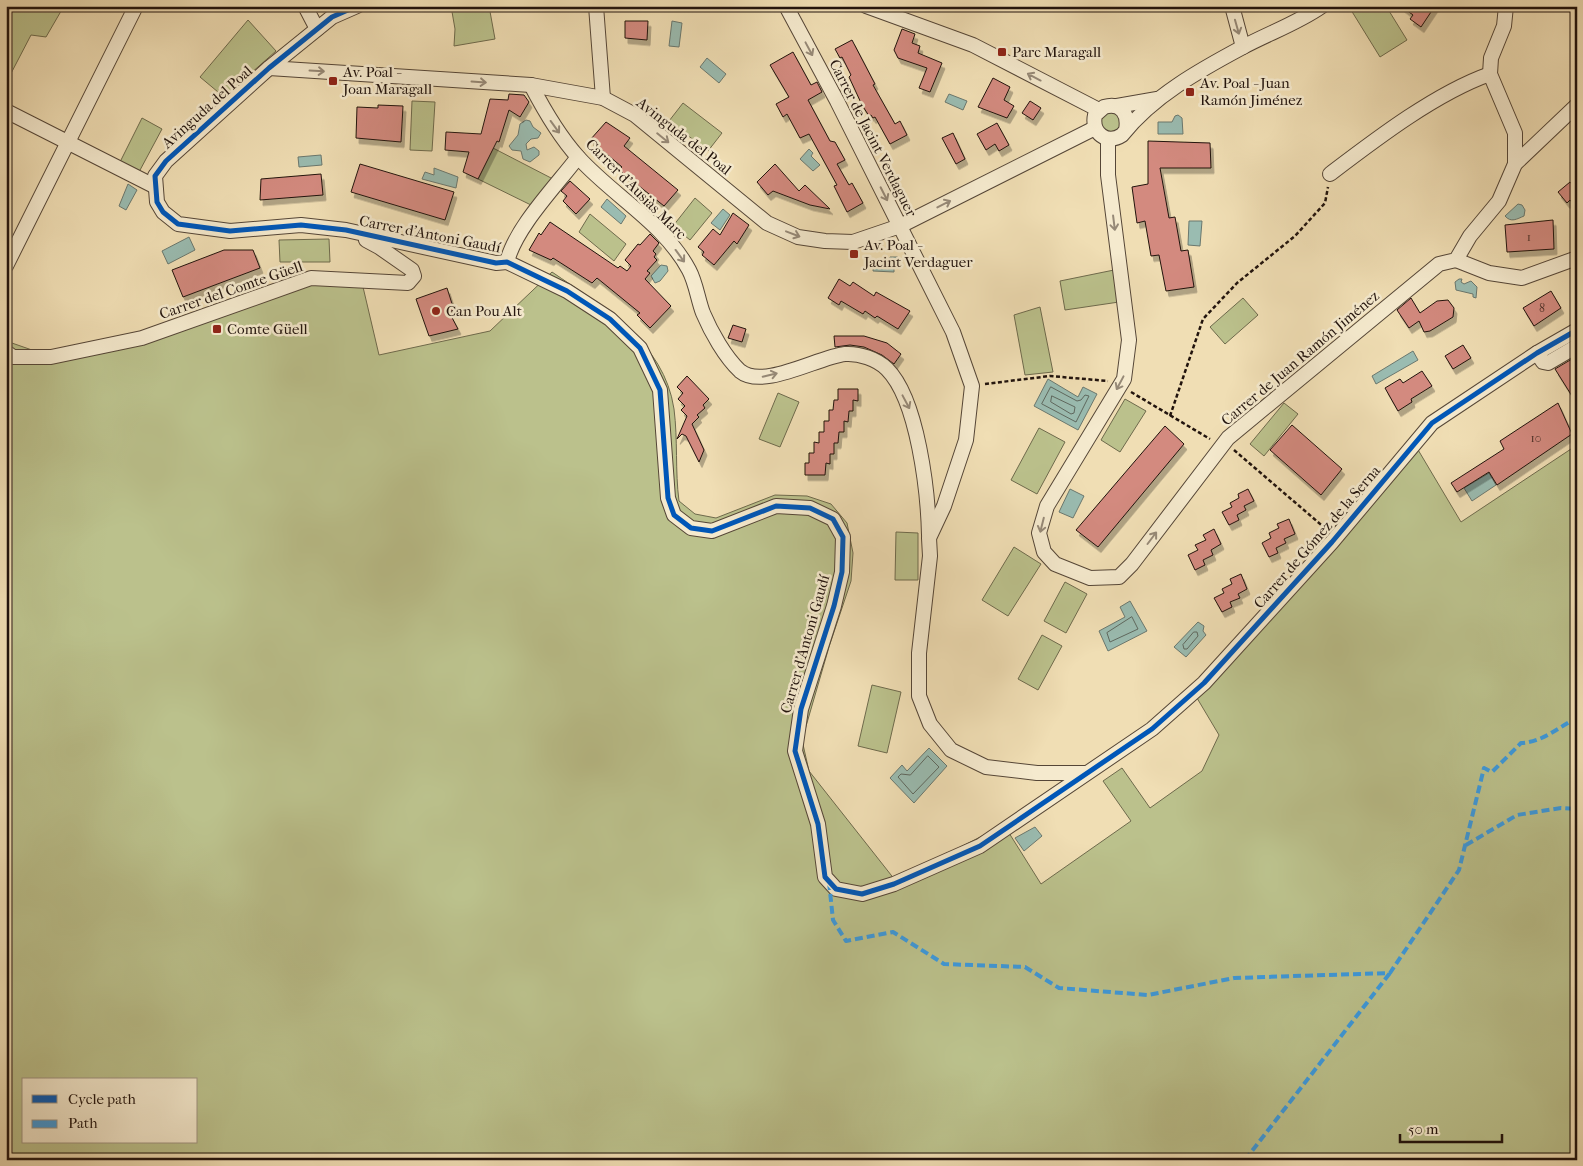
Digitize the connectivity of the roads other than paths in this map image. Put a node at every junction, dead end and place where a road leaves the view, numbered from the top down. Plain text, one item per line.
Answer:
1 (136, 6) edge
2 (305, 6) edge
3 (357, 6) edge
4 (596, 6) edge
5 (786, 6) edge
6 (866, 6) edge
7 (1232, 6) edge
8 (1322, 6) edge
9 (1506, 6) edge
10 (317, 29) junction
11 (1243, 47) junction
12 (268, 68) junction
13 (1490, 74) junction
14 (530, 85) junction
15 (603, 98) junction
16 (1157, 99) junction
17 (1577, 105) edge
18 (1117, 106) junction
19 (1099, 110) junction
20 (6, 111) edge
21 (1095, 128) junction
22 (1126, 130) junction
23 (1108, 139) junction
24 (68, 143) junction
25 (578, 157) junction
26 (1515, 164) junction
27 (1330, 174) road end
28 (154, 186) junction
29 (900, 226) junction
30 (346, 230) junction
31 (1577, 258) edge
32 (1456, 260) junction
33 (507, 262) junction
34 (6, 266) edge
35 (1577, 330) edge
36 (1577, 346) edge
37 (6, 352) edge
38 (1536, 353) junction
39 (930, 538) junction
40 (1085, 772) junction

1 - 24 street
2 - 10 street
3 - 10 street
4 - 15 street
5 -> 29 street, Carrer de Jacint Verdaguer
19 -> 6 street
7 -> 11 street
8 - 11 street
9 - 13 street
10 - 12 street
11 - 16 street
12 -> 14 street, Avinguda del Poal
12 - 28 street, Avinguda del Poal
13 - 26 street
13 - 27 street
14 - 15 street, Avinguda del Poal
14 -> 25 street, Carrer d'Ausiàs Marc
15 -> 29 street, Avinguda del Poal
16 - 18 street
16 - 22 street
17 - 26 street
18 - 19 street
18 - 22 street
19 - 21 street
20 - 24 street
21 - 23 street
29 -> 21 street, Avinguda del Poal
22 - 23 street
23 -> 32 street, Carrer de Juan Ramón Jiménez
24 - 28 street
24 - 34 street
25 - 33 street
25 -> 39 street, Carrer d'Ausiàs Marc
26 - 32 street
28 - 30 street
29 - 39 street, Carrer de Jacint Verdaguer
30 - 33 street, Carrer d'Antoni Gaudí
30 - 37 street, Carrer del Comte Güell
31 - 32 street
33 - 40 street, Carrer d'Antoni Gaudí
35 - 38 street, Carrer de Gómez de la Serna
36 - 38 street
38 - 40 street, Carrer de Gómez de la Serna
39 - 40 street, Carrer de Jacint Verdaguer

